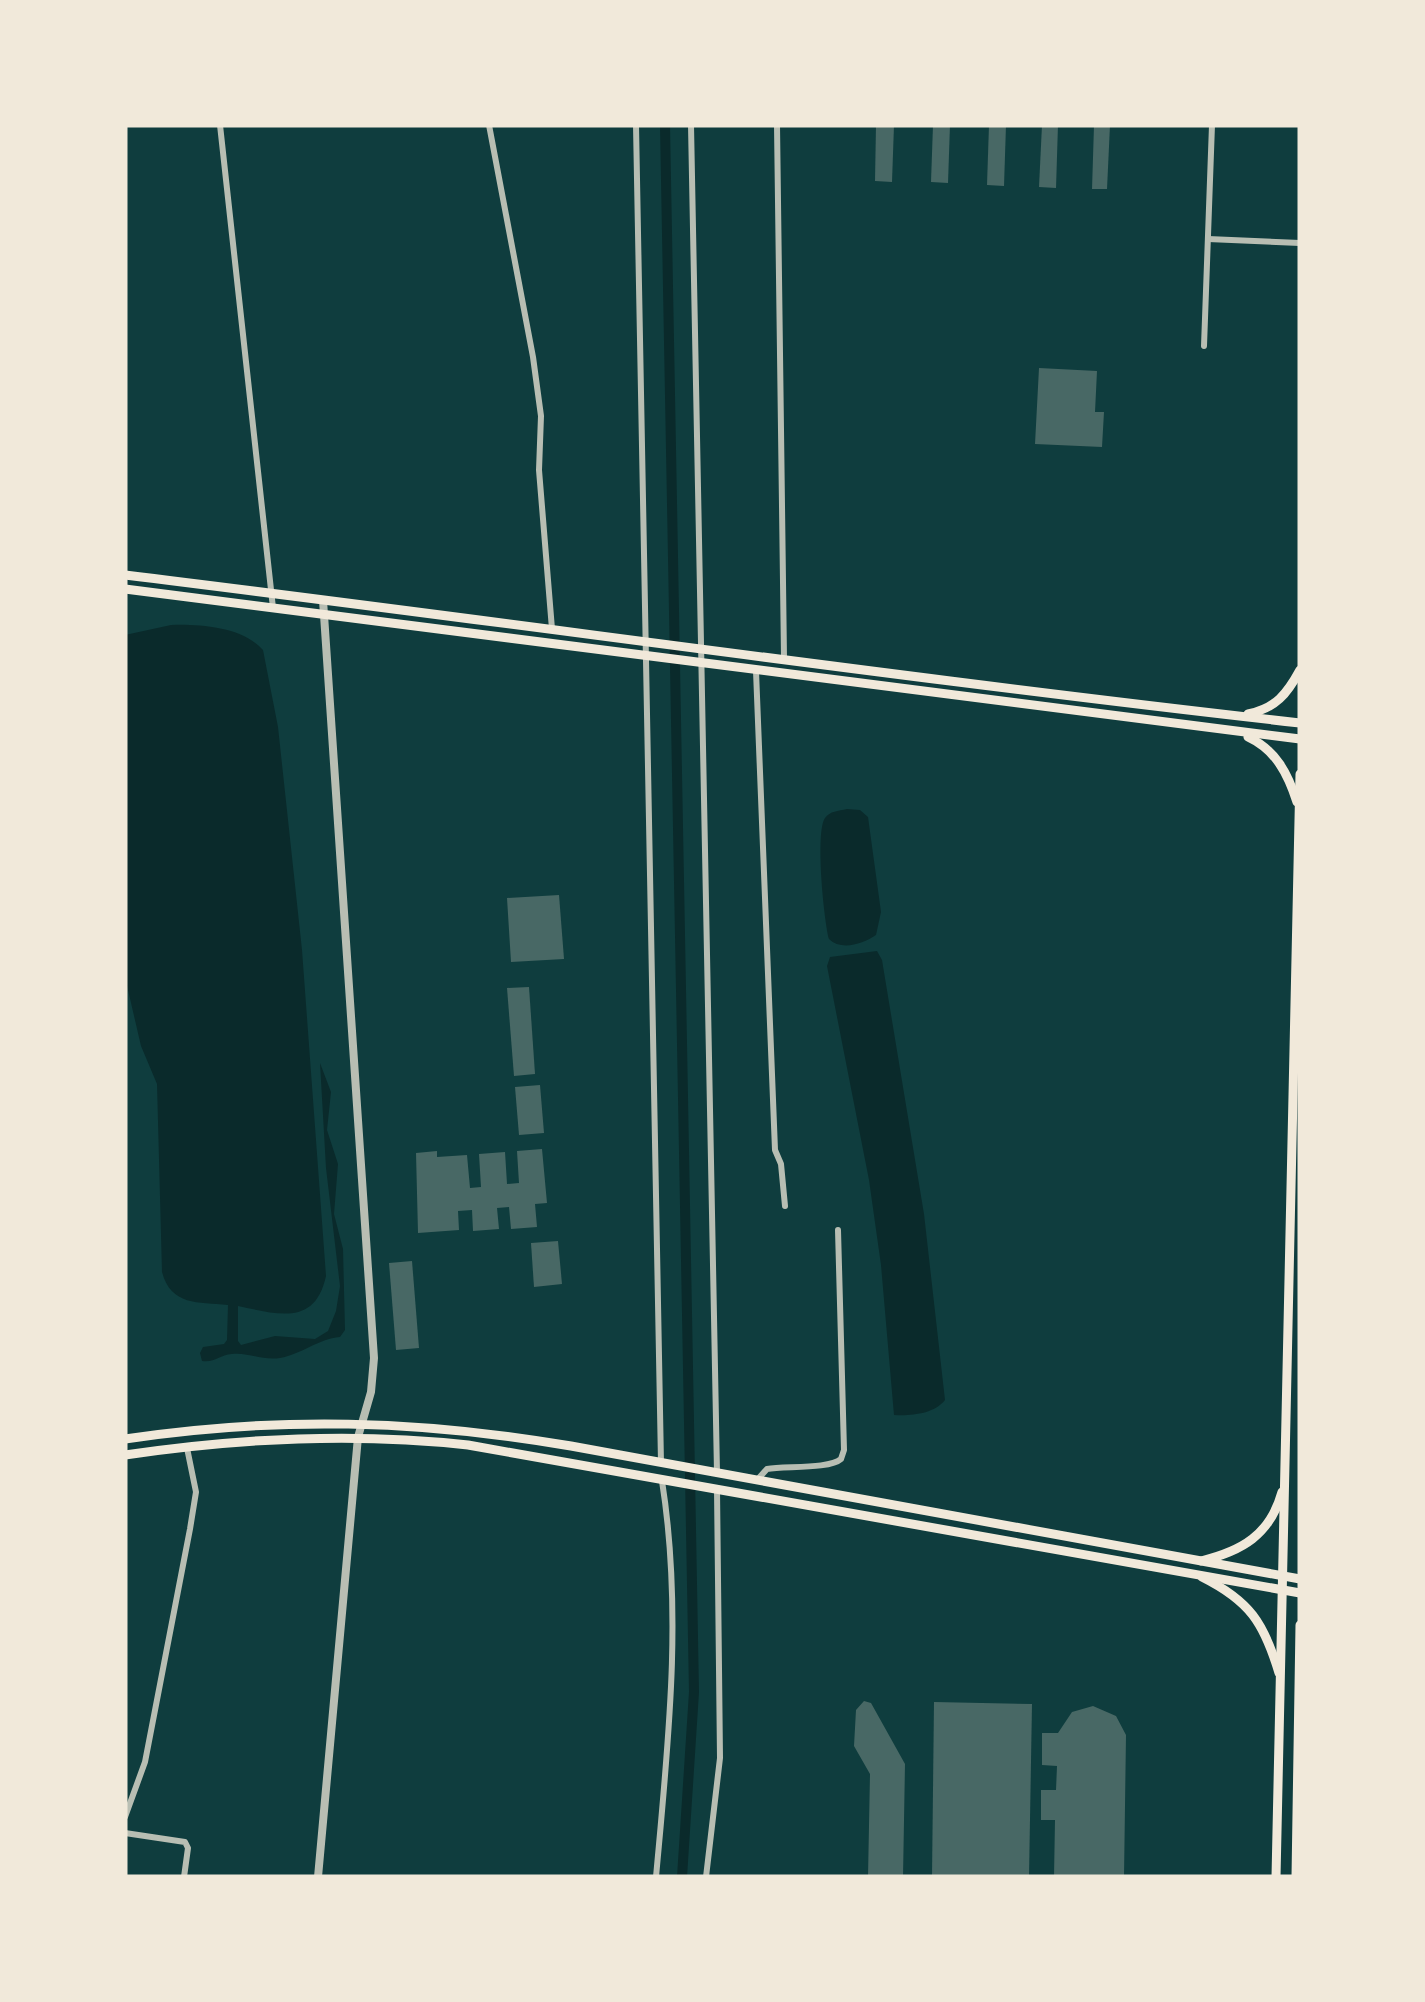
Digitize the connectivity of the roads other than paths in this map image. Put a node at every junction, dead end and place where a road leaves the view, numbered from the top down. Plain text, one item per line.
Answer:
1 (220, 125) edge
2 (489, 125) edge
3 (636, 125) edge
4 (690, 125) edge
5 (777, 125) edge
6 (1212, 125) edge
7 (1208, 239) junction
8 (1300, 243) edge
9 (1204, 346) dead end
10 (125, 576) edge
11 (125, 589) edge
12 (272, 593) junction
13 (323, 600) junction
14 (273, 608) junction
15 (323, 614) junction
16 (552, 628) junction
17 (650, 641) junction
18 (698, 648) junction
19 (650, 656) junction
20 (784, 658) junction
21 (698, 663) junction
22 (1300, 670) edge
23 (756, 671) junction
24 (1234, 716) junction
25 (1300, 723) edge
26 (1231, 731) junction
27 (1300, 740) edge
28 (1300, 774) edge
29 (1299, 810) edge
30 (785, 1206) dead end
31 (838, 1230) dead end
32 (362, 1422) junction
33 (358, 1437) junction
34 (125, 1439) edge
35 (186, 1446) junction
36 (125, 1455) edge
37 (664, 1464) junction
38 (716, 1472) junction
39 (1286, 1475) junction
40 (758, 1479) junction
41 (665, 1481) junction
42 (716, 1489) junction
43 (1201, 1562) junction
44 (1199, 1576) junction
45 (1284, 1576) junction
46 (1300, 1578) edge
47 (1284, 1592) junction
48 (1300, 1594) edge
49 (1300, 1625) edge
50 (1282, 1683) junction
51 (1300, 1683) edge
52 (125, 1817) edge
53 (125, 1833) edge
54 (184, 1877) edge
55 (318, 1877) edge
56 (656, 1877) edge
57 (706, 1877) edge
58 (1276, 1877) edge
59 (1296, 1877) edge

1 - 12 street
2 - 16 street
3 - 17 street
4 - 18 street
5 - 20 street
6 - 7 street
7 - 8 street
7 - 9 street
10 - 12 main road
11 - 14 main road
12 - 13 main road
12 - 14 street
13 - 15 street
13 - 16 main road
14 - 15 main road
15 - 19 main road
15 - 32 street
16 - 17 main road
17 - 18 main road
17 - 19 street
18 - 20 main road
18 - 21 street
19 - 21 main road
19 - 37 street
20 - 24 main road
21 - 23 main road
21 - 38 street
22 - 24 main road
23 - 26 main road
23 - 30 street
24 - 25 main road
26 - 27 main road
26 - 29 main road
28 - 29 main road
29 - 39 main road
31 - 40 street
32 - 33 street
32 - 34 main road
32 - 37 main road
33 - 35 main road
33 - 41 main road
33 - 55 street
35 - 36 main road
35 - 52 street
37 - 38 main road
38 - 40 main road
39 - 43 main road
39 - 45 main road
40 - 43 main road
41 - 42 main road
41 - 56 street
42 - 44 main road
42 - 57 street
43 - 45 main road
44 - 47 main road
44 - 50 main road
45 - 46 main road
45 - 47 main road
47 - 48 main road
47 - 50 main road
49 - 51 main road
50 - 51 main road
50 - 58 main road
51 - 59 main road
53 - 54 street

